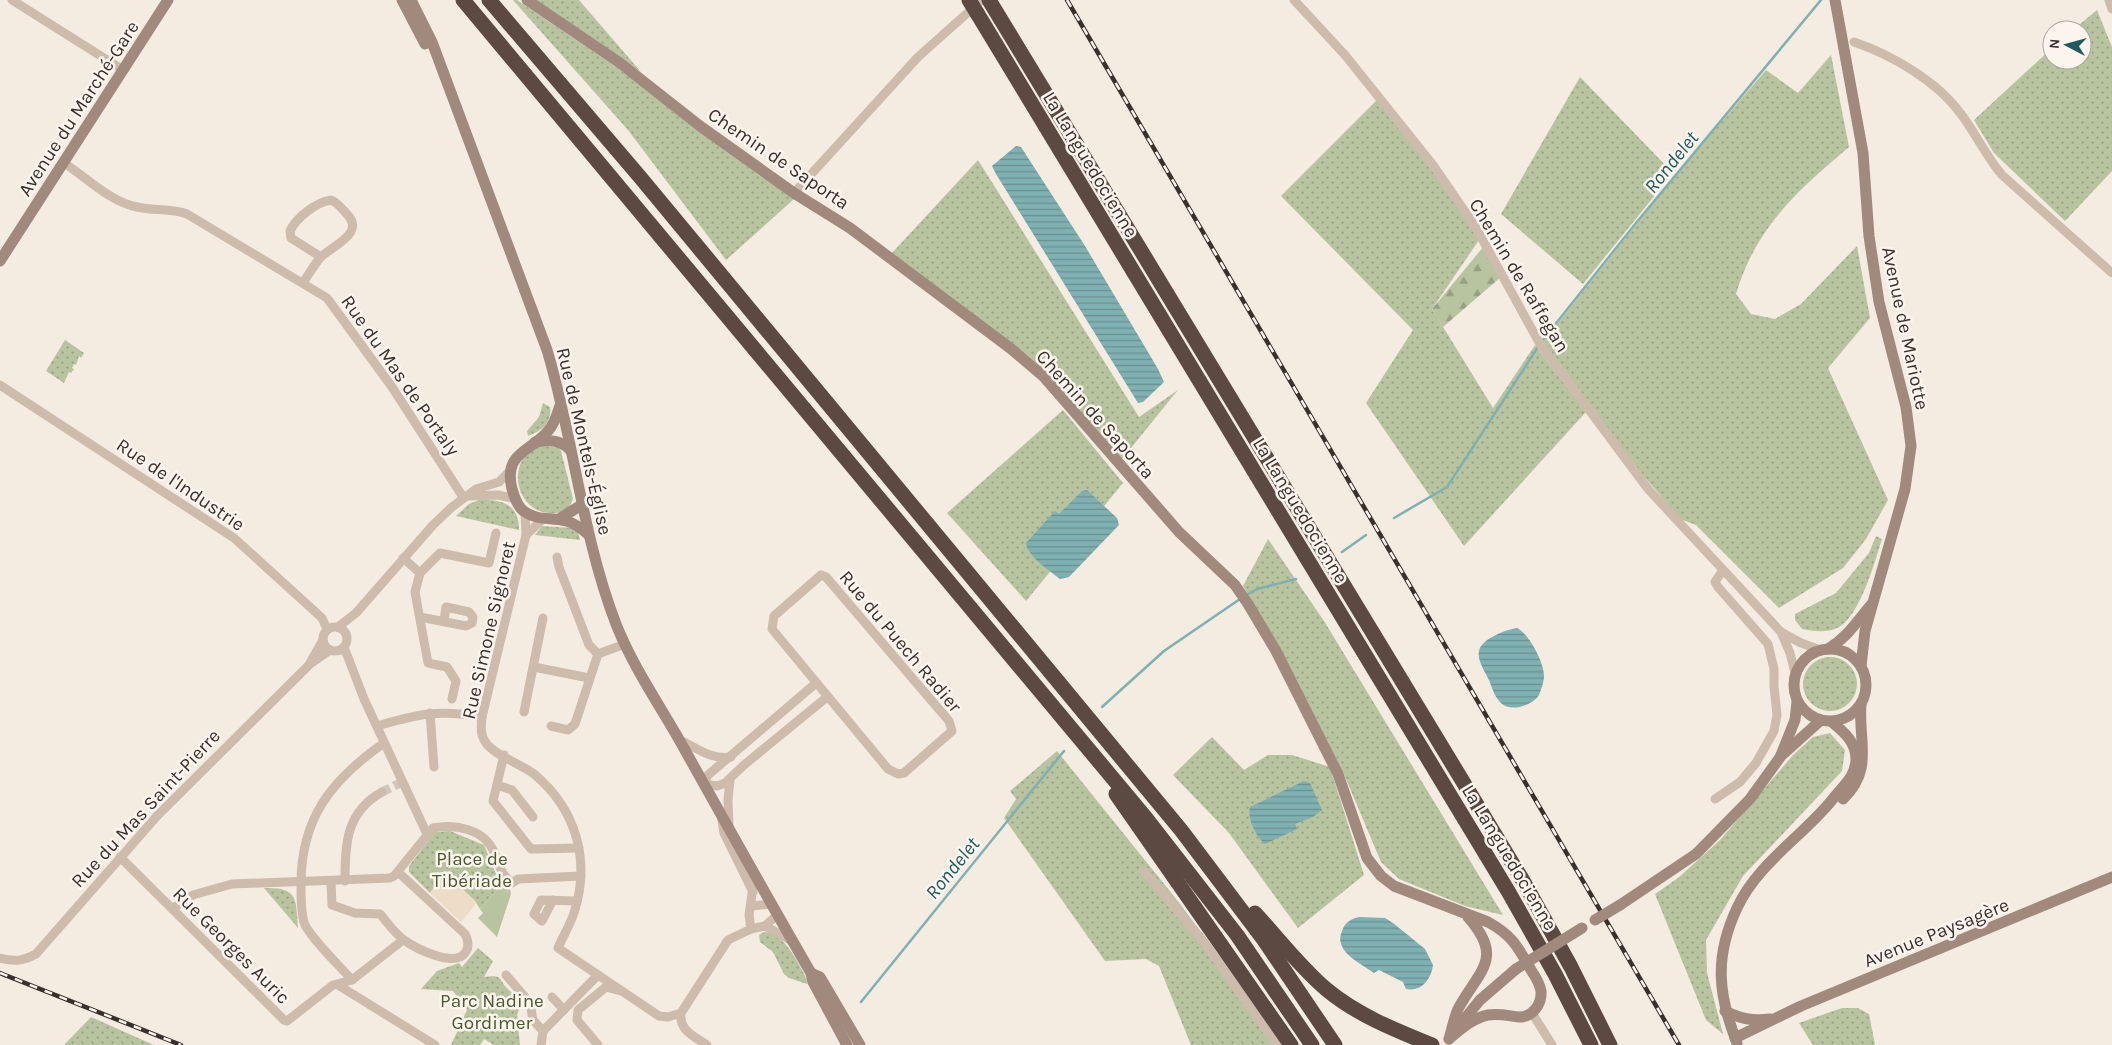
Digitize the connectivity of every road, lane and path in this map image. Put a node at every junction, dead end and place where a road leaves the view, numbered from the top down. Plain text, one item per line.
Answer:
1 (12, 0) edge
2 (402, 0) edge
3 (464, 0) edge
4 (490, 0) edge
5 (527, 0) edge
6 (969, 0) edge
7 (1294, 0) edge
8 (1835, 0) edge
9 (2108, 0) edge
10 (166, 1) edge
11 (985, 4) edge
12 (411, 7) edge
13 (2112, 9) edge
14 (1854, 42) dead end
15 (122, 70) junction
16 (64, 163) junction
17 (794, 192) junction
18 (321, 257) junction
19 (0, 261) edge
20 (2112, 273) edge
21 (304, 281) junction
22 (0, 385) edge
23 (561, 402) junction
24 (536, 442) junction
25 (570, 450) junction
26 (510, 470) junction
27 (466, 497) junction
28 (516, 499) junction
29 (582, 504) junction
30 (525, 512) junction
31 (543, 519) junction
32 (559, 519) junction
33 (496, 532) dead end
34 (526, 535) junction
35 (589, 535) junction
36 (557, 556) dead end
37 (403, 558) junction
38 (1723, 570) junction
39 (420, 573) junction
40 (1874, 601) junction
41 (356, 612) junction
42 (420, 617) junction
43 (543, 618) dead end
44 (444, 622) dead end
45 (338, 627) junction
46 (327, 629) junction
47 (1781, 632) junction
48 (346, 633) junction
49 (322, 640) junction
50 (624, 644) junction
51 (338, 649) junction
52 (1824, 649) junction
53 (598, 654) junction
54 (310, 664) junction
55 (1861, 666) junction
56 (534, 667) junction
57 (1795, 673) junction
58 (589, 678) junction
59 (816, 684) junction
60 (827, 697) junction
61 (452, 699) dead end
62 (1797, 702) junction
63 (1861, 704) junction
64 (524, 712) dead end
65 (430, 713) junction
66 (482, 717) junction
67 (1820, 721) junction
68 (1832, 722) junction
69 (377, 726) junction
70 (551, 726) dead end
71 (680, 740) junction
72 (384, 743) junction
73 (1087, 746) junction
74 (504, 755) junction
75 (1781, 756) junction
76 (731, 757) junction
77 (434, 767) dead end
78 (730, 779) junction
79 (704, 784) junction
80 (497, 785) junction
81 (382, 792) tunnel mouth
82 (1715, 799) dead end
83 (1826, 810) junction
84 (722, 814) junction
85 (533, 817) dead end
86 (730, 826) junction
87 (1180, 830) junction
88 (427, 834) junction
89 (579, 848) junction
90 (120, 856) junction
91 (1144, 871) dead end
92 (398, 872) junction
93 (755, 874) junction
94 (581, 876) junction
95 (2112, 878) edge
96 (301, 881) junction
97 (331, 881) junction
98 (345, 881) junction
99 (753, 892) junction
100 (553, 900) dead end
101 (577, 901) junction
102 (771, 904) junction
103 (751, 906) junction
104 (173, 908) junction
105 (777, 915) junction
106 (1466, 915) junction
107 (764, 926) junction
108 (751, 929) junction
109 (403, 940) junction
110 (794, 942) junction
111 (0, 958) edge
112 (811, 973) junction
113 (506, 975) dead end
114 (598, 975) junction
115 (352, 980) junction
116 (338, 985) junction
117 (622, 991) junction
118 (552, 997) dead end
119 (564, 1010) junction
120 (1725, 1011) junction
121 (681, 1013) junction
122 (1532, 1014) junction
123 (1774, 1019) junction
124 (836, 1022) junction
125 (543, 1031) junction
126 (595, 1042) edge
127 (1447, 1042) edge
128 (1737, 1042) edge
129 (435, 1045) edge
130 (541, 1045) edge
131 (584, 1045) edge
132 (707, 1045) edge
133 (847, 1045) edge
134 (858, 1045) edge
135 (1277, 1045) edge
136 (1291, 1045) edge
137 (1312, 1045) edge
138 (1334, 1045) edge
139 (1432, 1045) edge
140 (1552, 1045) edge
141 (1591, 1045) edge
142 (1610, 1045) edge

1 - 15 street
2 - 12 street, Rue de Montels-Église
3 - 73 highway
4 - 87 highway
5 - 17 street, Chemin de Saporta
6 - 11 highway, La Languedocienne, bridge
7 - 38 street, Chemin de Raffegan
8 - 40 street, Avenue de Mariotte
9 - 13 street
10 - 15 street, Avenue du Marché-Gare
11 - 17 street
11 - 141 highway, La Languedocienne
11 - 142 highway, La Languedocienne
12 - 23 street, Rue de Montels-Église
14 - 20 street
15 - 16 street, Avenue du Marché-Gare
16 - 19 street, Avenue du Marché-Gare
16 - 21 street, Rue du Mas de Portaly
17 - 106 street, Chemin de Saporta
18 - 18 street
18 - 21 street
21 - 27 street, Rue du Mas de Portaly
22 - 46 street, Rue de l'Industrie
23 - 24 street
23 - 25 street, Rue de Montels-Église
24 - 25 street
24 - 26 street
25 - 29 street, Rue de Montels-Église
26 - 27 street
26 - 28 street
27 - 28 street
27 - 37 street
28 - 30 street
29 - 32 street
29 - 35 street, Rue de Montels-Église
30 - 31 street
30 - 34 street, Rue Simone Signoret
31 - 32 street
31 - 34 street, Rue Simone Signoret
32 - 35 street
33 - 39 street
34 - 66 street, Rue Simone Signoret
35 - 50 street, Rue de Montels-Église
36 - 53 street
37 - 39 street
37 - 41 street
38 - 47 street, Chemin de Raffegan
38 - 82 street
39 - 42 street
40 - 52 street, Avenue de Mariotte
40 - 55 street, Avenue de Mariotte
41 - 45 street
41 - 48 street
42 - 44 street
42 - 61 street
43 - 56 street
45 - 46 street
45 - 48 street
46 - 49 street
47 - 52 street, Chemin de Raffegan
47 - 57 street, Chemin de Raffegan
48 - 51 street
49 - 51 street
49 - 54 street, Rue du Mas Saint-Pierre
50 - 53 street
50 - 71 street, Rue de Montels-Église
51 - 54 street, Rue du Mas Saint-Pierre
51 - 69 street
52 - 55 street
52 - 57 street
53 - 58 street
54 - 90 street, Rue du Mas Saint-Pierre
55 - 63 street
56 - 58 street
56 - 64 street
57 - 62 street
58 - 70 street
59 - 60 street, Rue du Puech Radier
59 - 60 street, Rue du Puech Radier
59 - 76 street
60 - 78 street
62 - 67 street
62 - 75 street
63 - 68 street
63 - 83 street
65 - 66 street
65 - 69 street
65 - 77 street
66 - 74 street, Rue Simone Signoret
67 - 68 street
67 - 75 street
68 - 83 street
69 - 72 street
71 - 76 street
71 - 79 street, Rue de Montels-Église
72 - 88 street
72 - 96 street
73 - 136 highway
73 - 137 highway
74 - 80 street
74 - 89 street
75 - 127 street, bridge
76 - 79 street
78 - 79 street
78 - 86 street
79 - 84 street, Rue de Montels-Église
80 - 85 street
80 - 89 street
81 - 98 street
83 - 120 street
84 - 86 street, Rue de Montels-Église
84 - 99 street, Rue de Montels-Église
86 - 93 street, Rue de Montels-Église
87 - 138 highway
87 - 139 highway
88 - 92 street
88 - 94 street
89 - 94 street
90 - 104 street, Rue Georges Auric
90 - 111 street, Rue du Mas Saint-Pierre
91 - 135 street
92 - 98 street
92 - 109 street
93 - 99 street
93 - 102 street, Rue de Montels-Église
94 - 101 street
95 - 123 street, Avenue Paysagère
96 - 97 street
96 - 104 street
96 - 115 street
97 - 98 street
97 - 109 street
99 - 103 street
100 - 101 street
101 - 114 street
102 - 103 street
102 - 105 street, Rue de Montels-Église
103 - 108 street
104 - 116 street, Rue Georges Auric
105 - 107 street
105 - 110 street, Rue de Montels-Église
106 - 122 street, Chemin de Saporta
106 - 127 street
107 - 108 street
107 - 110 street
108 - 121 street
109 - 115 street, Rue Georges Auric
110 - 112 street, Rue de Montels-Église
112 - 124 street, Rue de Montels-Église
112 - 134 street, Rue de Montels-Église
113 - 125 street
114 - 117 street
114 - 119 street
115 - 116 street, Rue Georges Auric
116 - 129 street
117 - 121 street
117 - 126 street
118 - 119 street
119 - 125 street
120 - 123 street, Avenue Paysagère
120 - 128 street
121 - 132 street
122 - 127 street
122 - 140 street
123 - 128 street, Avenue Paysagère
124 - 133 street, Rue de Montels-Église
124 - 134 street
125 - 130 street
126 - 131 street

